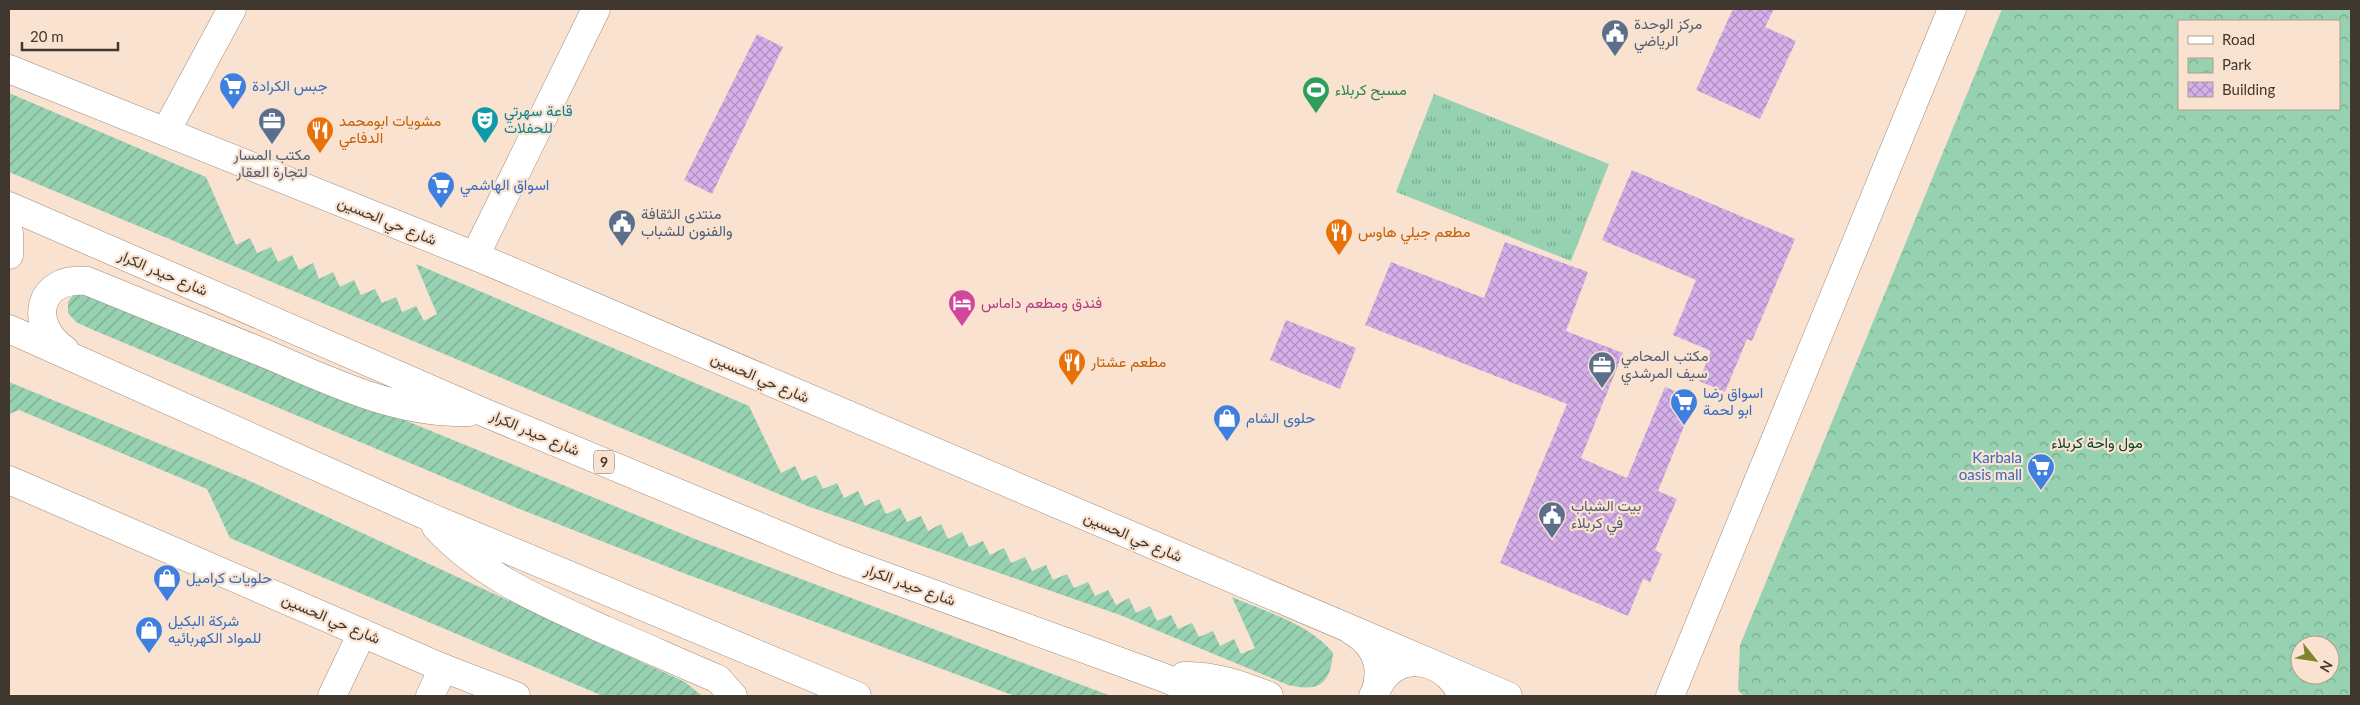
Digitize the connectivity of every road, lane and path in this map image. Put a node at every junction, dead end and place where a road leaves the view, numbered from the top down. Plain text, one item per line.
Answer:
1 (232, 9) edge
2 (596, 9) edge
3 (1952, 9) edge
4 (9, 69) edge
5 (166, 131) junction
6 (9, 206) edge
7 (9, 233) edge
8 (9, 255) edge
9 (475, 256) junction
10 (9, 329) edge
11 (77, 358) junction
12 (483, 412) junction
13 (9, 480) edge
14 (425, 515) junction
15 (1352, 631) junction
16 (362, 633) junction
17 (1433, 665) junction
18 (443, 668) junction
19 (1162, 677) junction
20 (332, 696) edge
21 (430, 696) edge
22 (516, 696) edge
23 (733, 696) edge
24 (857, 696) edge
25 (1209, 696) edge
26 (1269, 696) edge
27 (1373, 696) edge
28 (1461, 696) edge
29 (1508, 696) edge
30 (1670, 696) edge

1 - 5 main road
2 - 9 main road
3 - 30 main road
4 - 5 main road, شارع حي الحسين
5 - 9 main road, شارع حي الحسين
6 - 12 main road, شارع حيدر الكرار / 9
7 - 8 main road
9 - 15 main road, شارع حي الحسين
10 - 11 main road
11 - 12 main road
11 - 14 main road
12 - 19 main road, شارع حيدر الكرار / 9
13 - 16 main road, شارع حي الحسين
14 - 23 main road
14 - 24 main road
15 - 17 main road, شارع حي الحسين
15 - 27 main road
16 - 18 main road, شارع حي الحسين
16 - 20 main road
17 - 27 main road
17 - 28 main road
17 - 29 main road, شارع حي الحسين
18 - 21 main road
18 - 22 main road, شارع حي الحسين
19 - 25 main road, شارع حيدر الكرار / 9
19 - 26 main road

